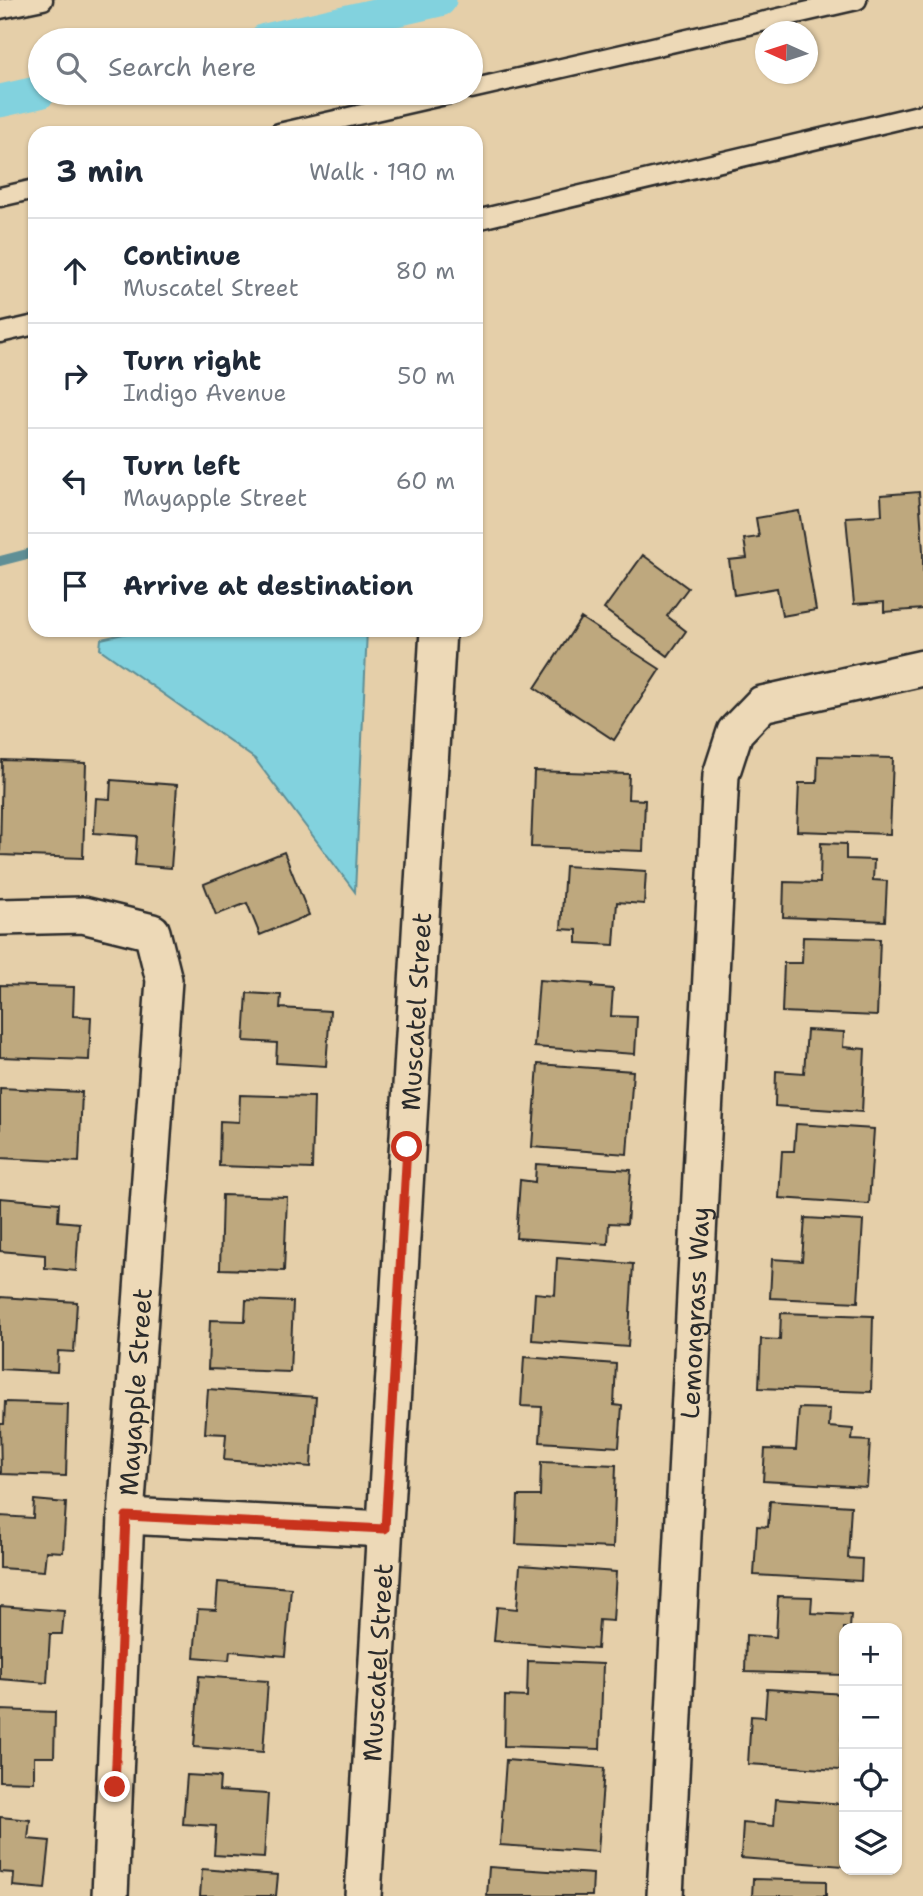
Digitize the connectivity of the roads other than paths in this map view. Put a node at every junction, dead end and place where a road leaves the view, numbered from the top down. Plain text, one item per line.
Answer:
1 (43, 0) edge
2 (857, 0) edge
3 (0, 9) edge
4 (483, 86) edge
5 (402, 105) edge
6 (923, 114) edge
7 (310, 126) edge
8 (28, 191) edge
9 (0, 197) edge
10 (483, 218) edge
11 (28, 327) edge
12 (0, 333) edge
13 (438, 637) edge
14 (923, 668) edge
15 (0, 917) edge
16 (126, 1516) junction
17 (385, 1529) junction
18 (110, 1896) edge
19 (363, 1896) edge
20 (665, 1896) edge

1 - 3 lane
2 - 4 lane
5 - 7 lane
6 - 10 lane
8 - 9 lane
11 - 12 lane
13 - 17 street, Muscatel Street
14 - 20 street, Lemongrass Way
15 - 16 street, Mayapple Street
16 - 17 street
16 - 18 street, Mayapple Street
17 - 19 street, Muscatel Street

